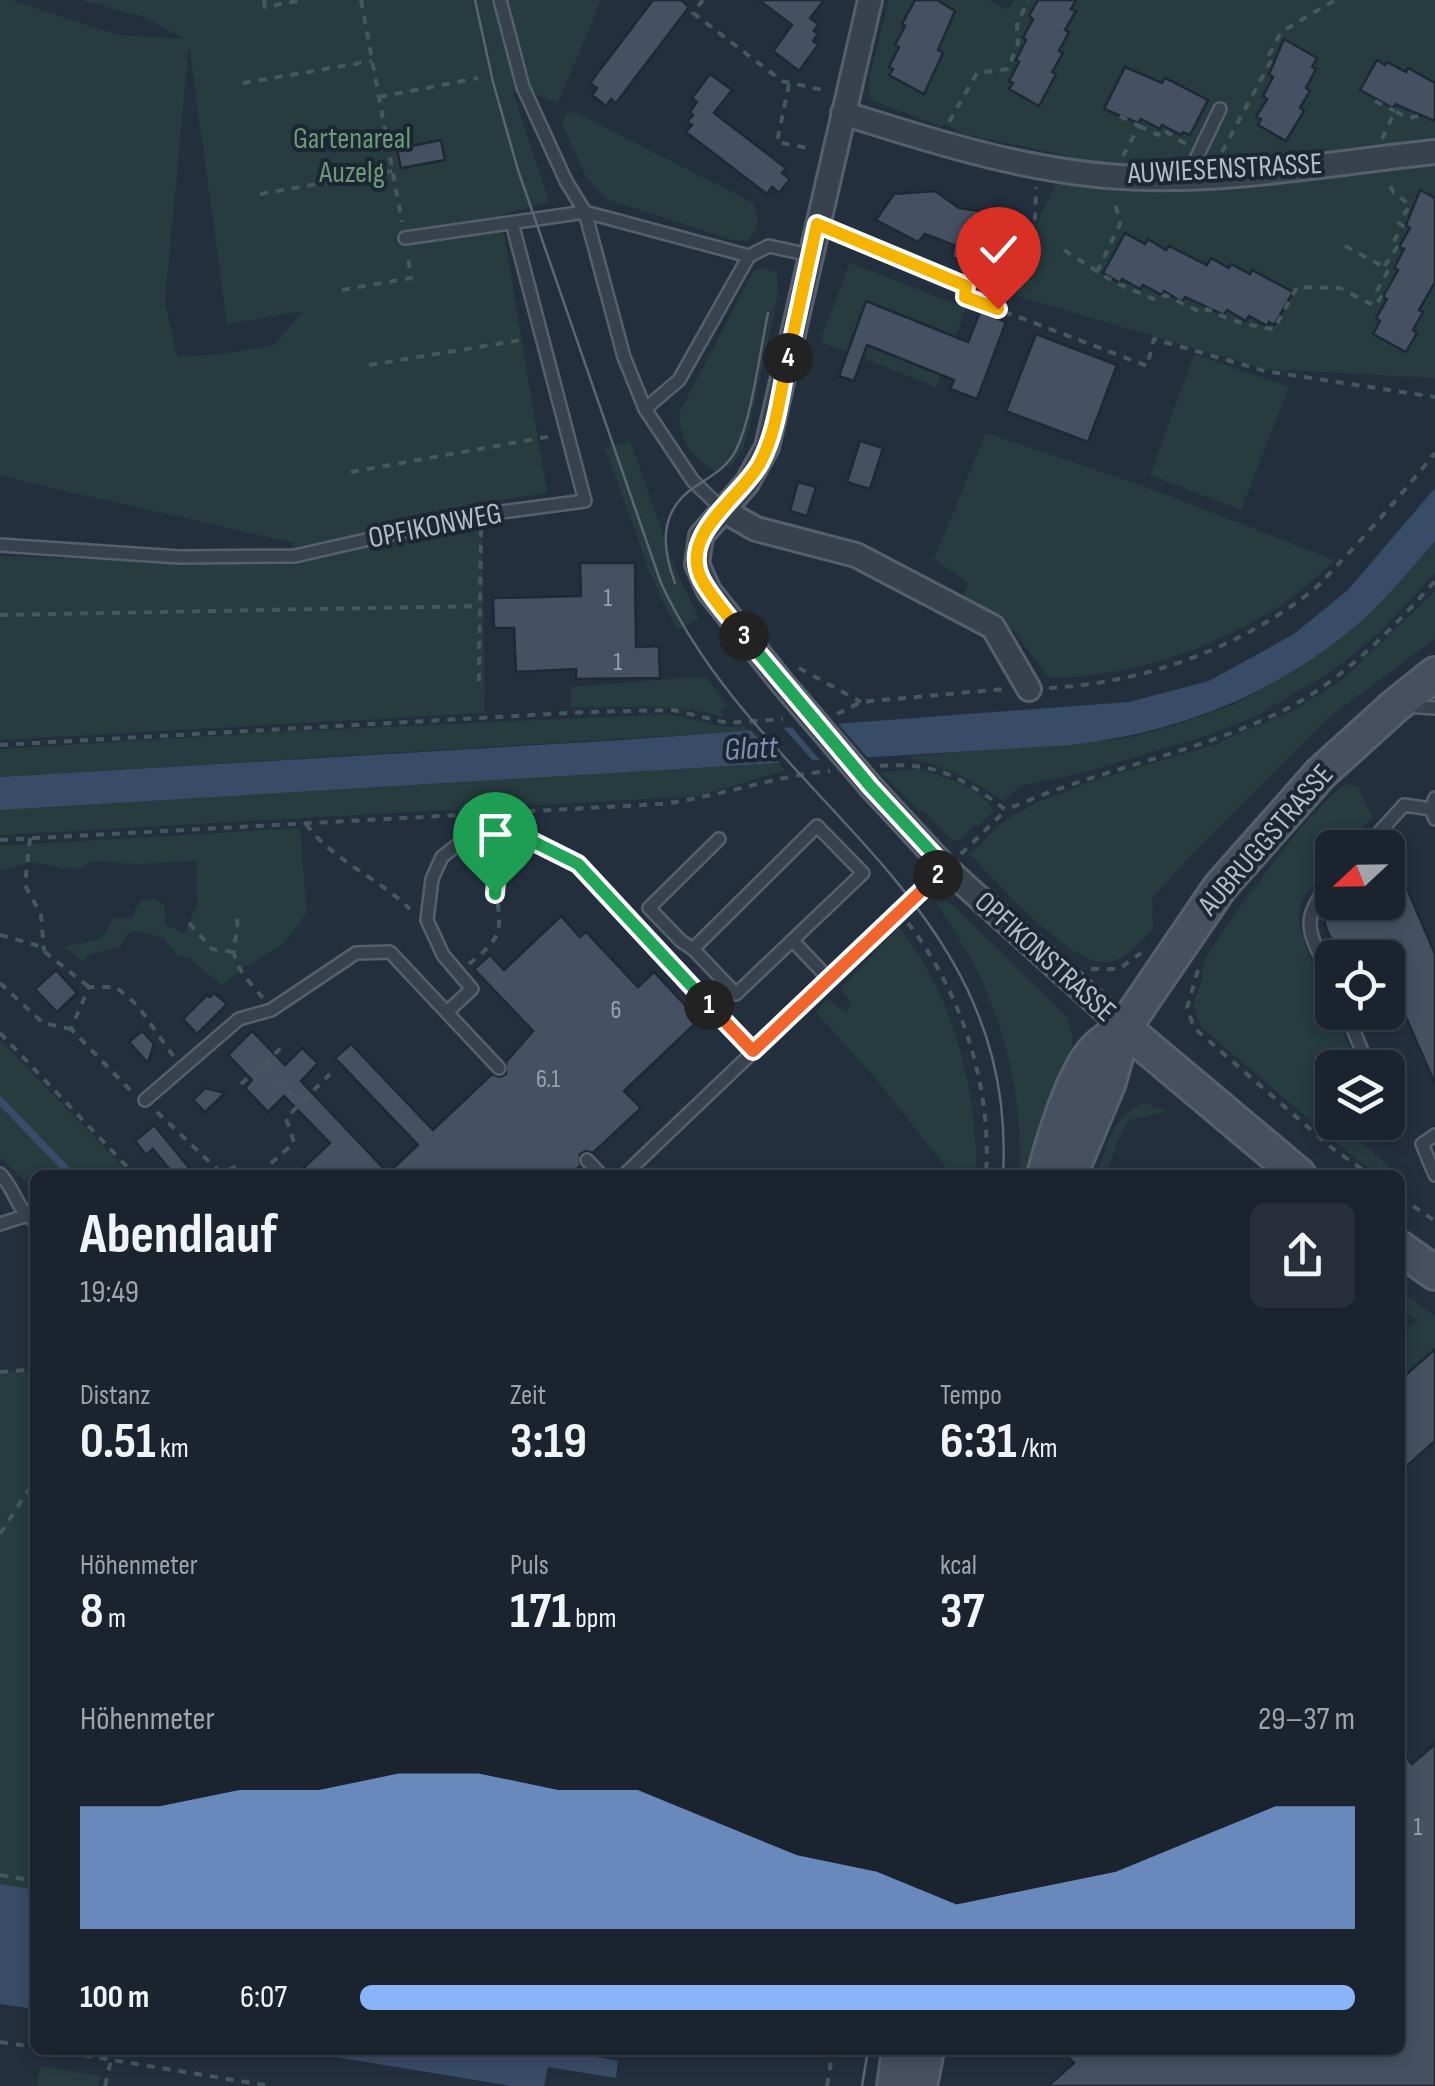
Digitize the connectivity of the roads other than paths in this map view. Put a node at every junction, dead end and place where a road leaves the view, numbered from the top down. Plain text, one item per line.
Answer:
1 (500, 0) edge
2 (870, 0) edge
3 (1220, 110) dead end
4 (843, 113) junction
5 (1435, 152) edge
6 (1193, 176) junction
7 (585, 212) junction
8 (512, 223) junction
9 (817, 224) junction
10 (405, 238) road end
11 (810, 255) junction
12 (749, 256) junction
13 (966, 286) road end
14 (645, 409) junction
15 (723, 510) junction
16 (0, 546) edge
17 (1435, 674) edge
18 (1029, 689) road end
19 (1395, 706) junction
20 (1435, 708) edge
21 (1434, 809) edge
22 (1382, 830) edge
23 (719, 839) dead end
24 (946, 868) junction
25 (1315, 904) edge
26 (793, 940) junction
27 (1315, 941) edge
28 (693, 948) junction
29 (829, 979) junction
30 (448, 1011) junction
31 (1124, 1028) junction
32 (753, 1051) junction
33 (500, 1068) dead end
34 (145, 1100) road end
35 (1435, 1135) edge
36 (586, 1160) dead end
37 (596, 1170) edge
38 (629, 1170) edge
39 (1046, 1170) edge
40 (1072, 1170) edge
41 (1293, 1170) edge
42 (0, 1174) edge
43 (1435, 1175) edge
44 (30, 1219) edge
45 (0, 1224) edge
46 (898, 2055) edge
47 (926, 2055) edge
48 (894, 2086) edge
49 (920, 2086) edge

1 - 7 lane
2 - 4 street, OPFIKONSTRASSE
3 - 6 lane
4 - 6 street, AUWIESENSTRASSE
4 - 9 street, OPFIKONSTRASSE
5 - 6 street, AUWIESENSTRASSE
7 - 8 lane
7 - 12 lane
7 - 14 lane
8 - 10 lane
8 - 16 lane, OPFIKONWEG
9 - 11 street, OPFIKONSTRASSE
9 - 13 lane
11 - 12 lane
11 - 15 street, OPFIKONSTRASSE
12 - 14 lane
14 - 15 lane
15 - 18 street
15 - 24 street, OPFIKONSTRASSE, bridge
17 - 19 street, AUBRUGGSTRASSE
19 - 20 lane
19 - 31 street, AUBRUGGSTRASSE
21 - 22 lane
23 - 28 lane
24 - 29 lane
24 - 31 street, OPFIKONSTRASSE
25 - 27 lane
26 - 28 lane
26 - 28 lane
26 - 29 lane
29 - 32 lane
30 - 32 lane
30 - 33 lane
30 - 34 lane
31 - 39 street
31 - 40 street
31 - 41 street
32 - 38 lane
35 - 43 lane
36 - 37 lane
42 - 44 lane
44 - 45 lane
46 - 48 street
47 - 49 street

